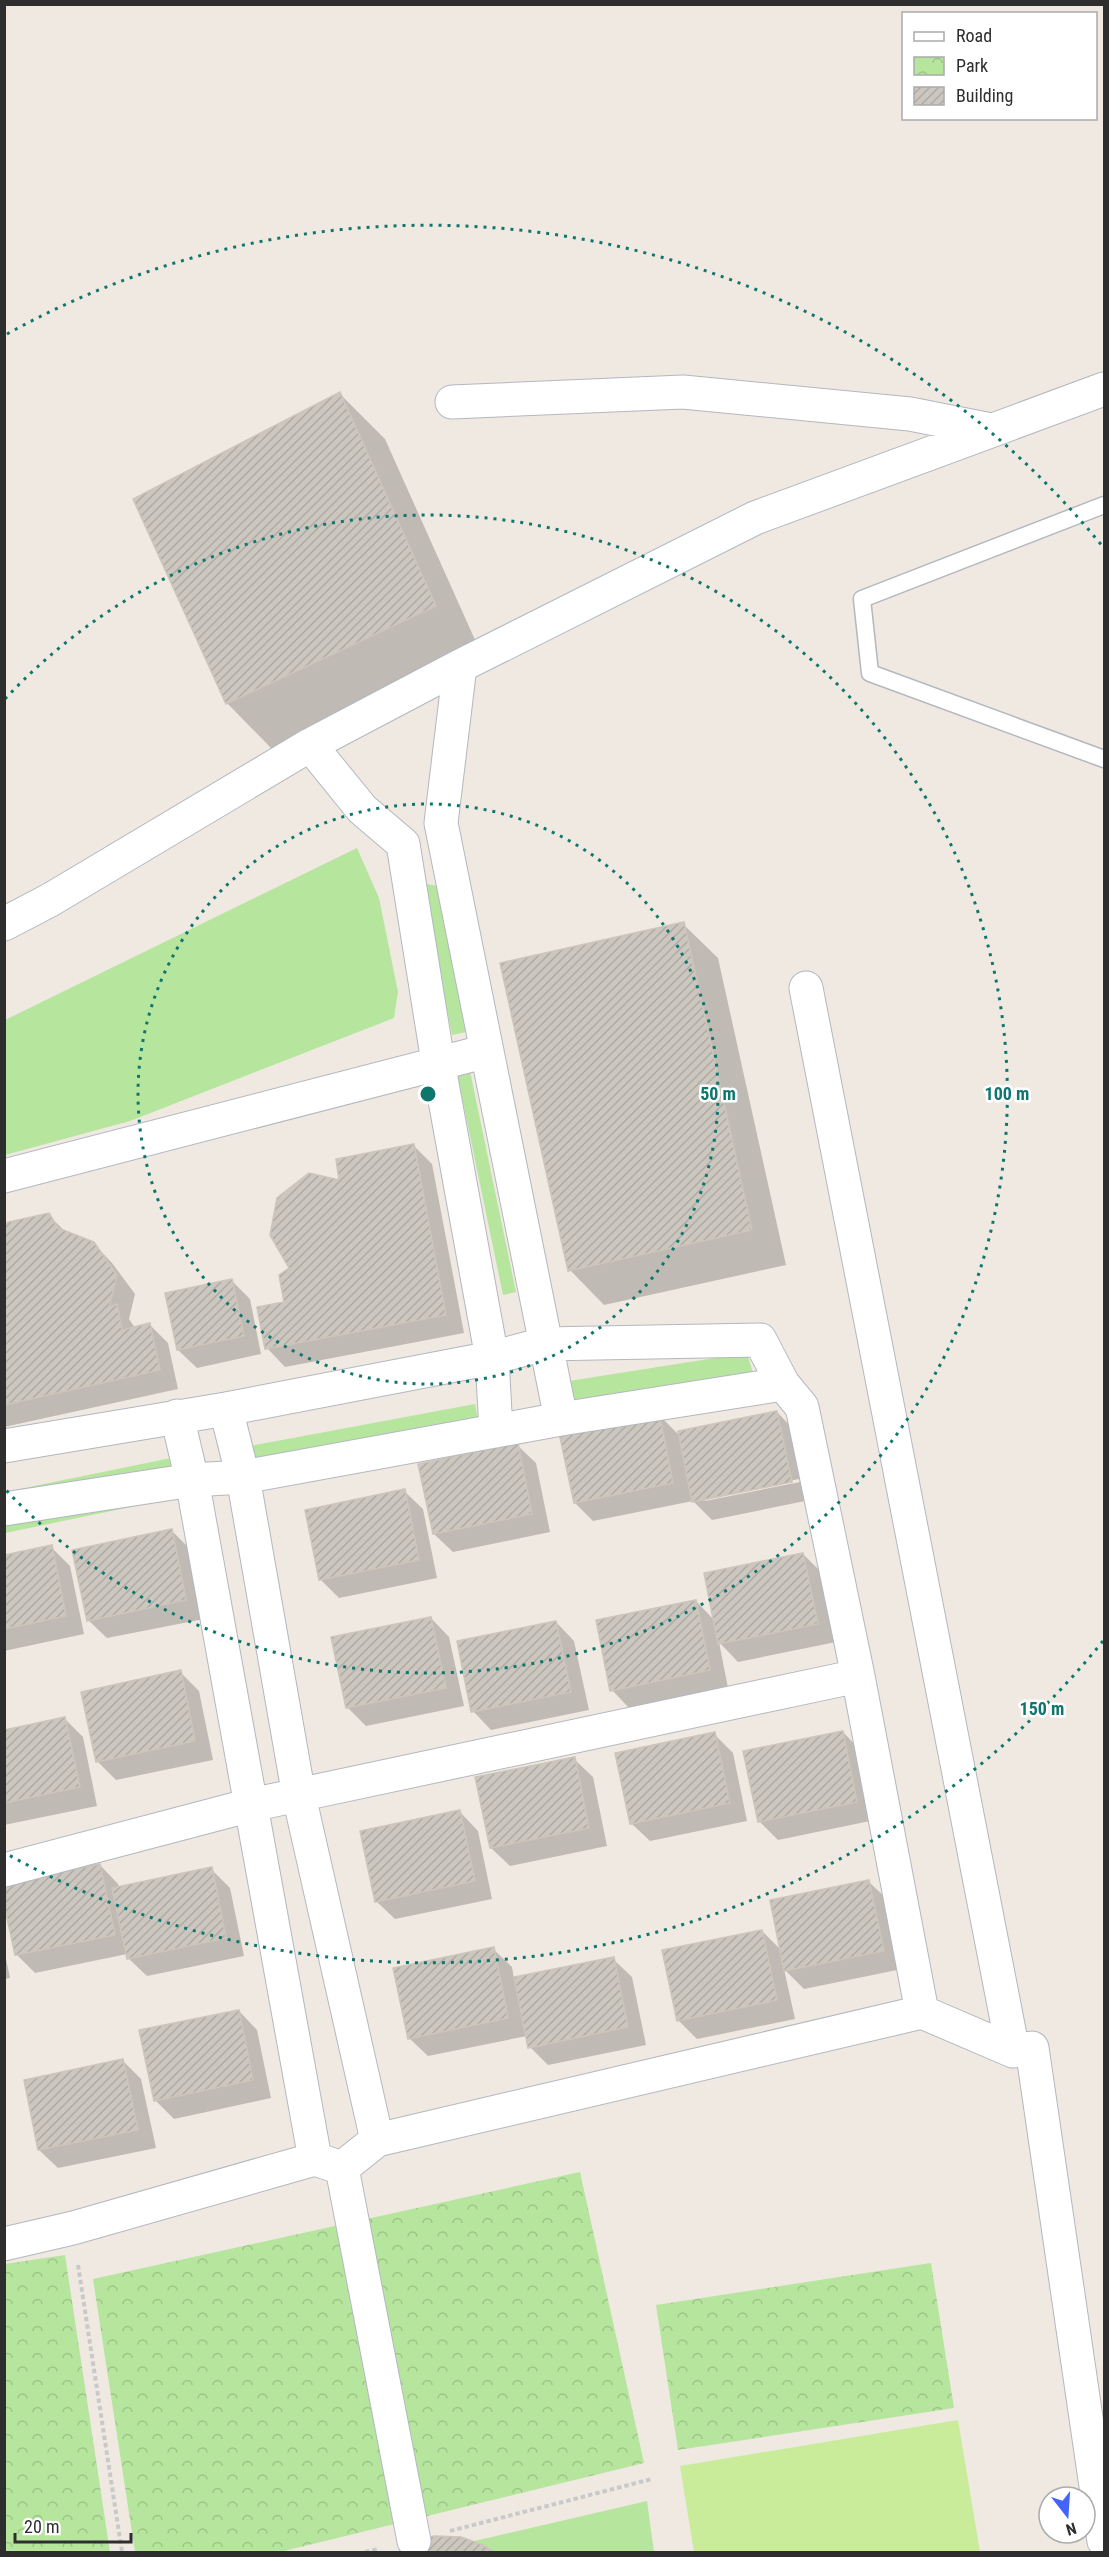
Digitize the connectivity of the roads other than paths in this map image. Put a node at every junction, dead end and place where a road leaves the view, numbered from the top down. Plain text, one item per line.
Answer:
1 (1104, 389) edge
2 (452, 402) dead end
3 (993, 430) junction
4 (1104, 505) edge
5 (460, 666) junction
6 (310, 745) junction
7 (1104, 759) edge
8 (4, 924) edge
9 (806, 988) dead end
10 (487, 1051) junction
11 (438, 1062) junction
12 (4, 1176) edge
13 (544, 1344) junction
14 (492, 1358) junction
15 (783, 1384) junction
16 (226, 1409) junction
17 (177, 1416) junction
18 (561, 1419) junction
19 (496, 1431) junction
20 (4, 1446) edge
21 (243, 1477) junction
22 (192, 1480) junction
23 (4, 1509) edge
24 (858, 1676) junction
25 (299, 1796) junction
26 (251, 1805) junction
27 (4, 1870) edge
28 (922, 2012) junction
29 (1013, 2051) junction
30 (377, 2140) junction
31 (328, 2163) junction
32 (4, 2244) edge
33 (414, 2541) road end
34 (1104, 2541) edge

1 - 3 street
2 - 3 street
3 - 5 street
4 - 7 lane
5 - 6 street
5 - 10 street
6 - 8 street
6 - 11 street
9 - 29 street
10 - 11 street
10 - 13 street
11 - 12 street
11 - 14 street
13 - 14 street
13 - 15 street
13 - 18 street
14 - 16 street
14 - 19 street
15 - 18 street
15 - 24 street
16 - 17 street
16 - 21 street
17 - 20 street
17 - 22 street
18 - 19 street
19 - 21 street
21 - 22 street
21 - 25 street
22 - 23 street
22 - 26 street
24 - 25 street
24 - 28 street
25 - 26 street
25 - 30 street
26 - 27 street
26 - 31 street
28 - 29 street
28 - 30 street
29 - 34 street
30 - 31 street
31 - 32 street
31 - 33 street

